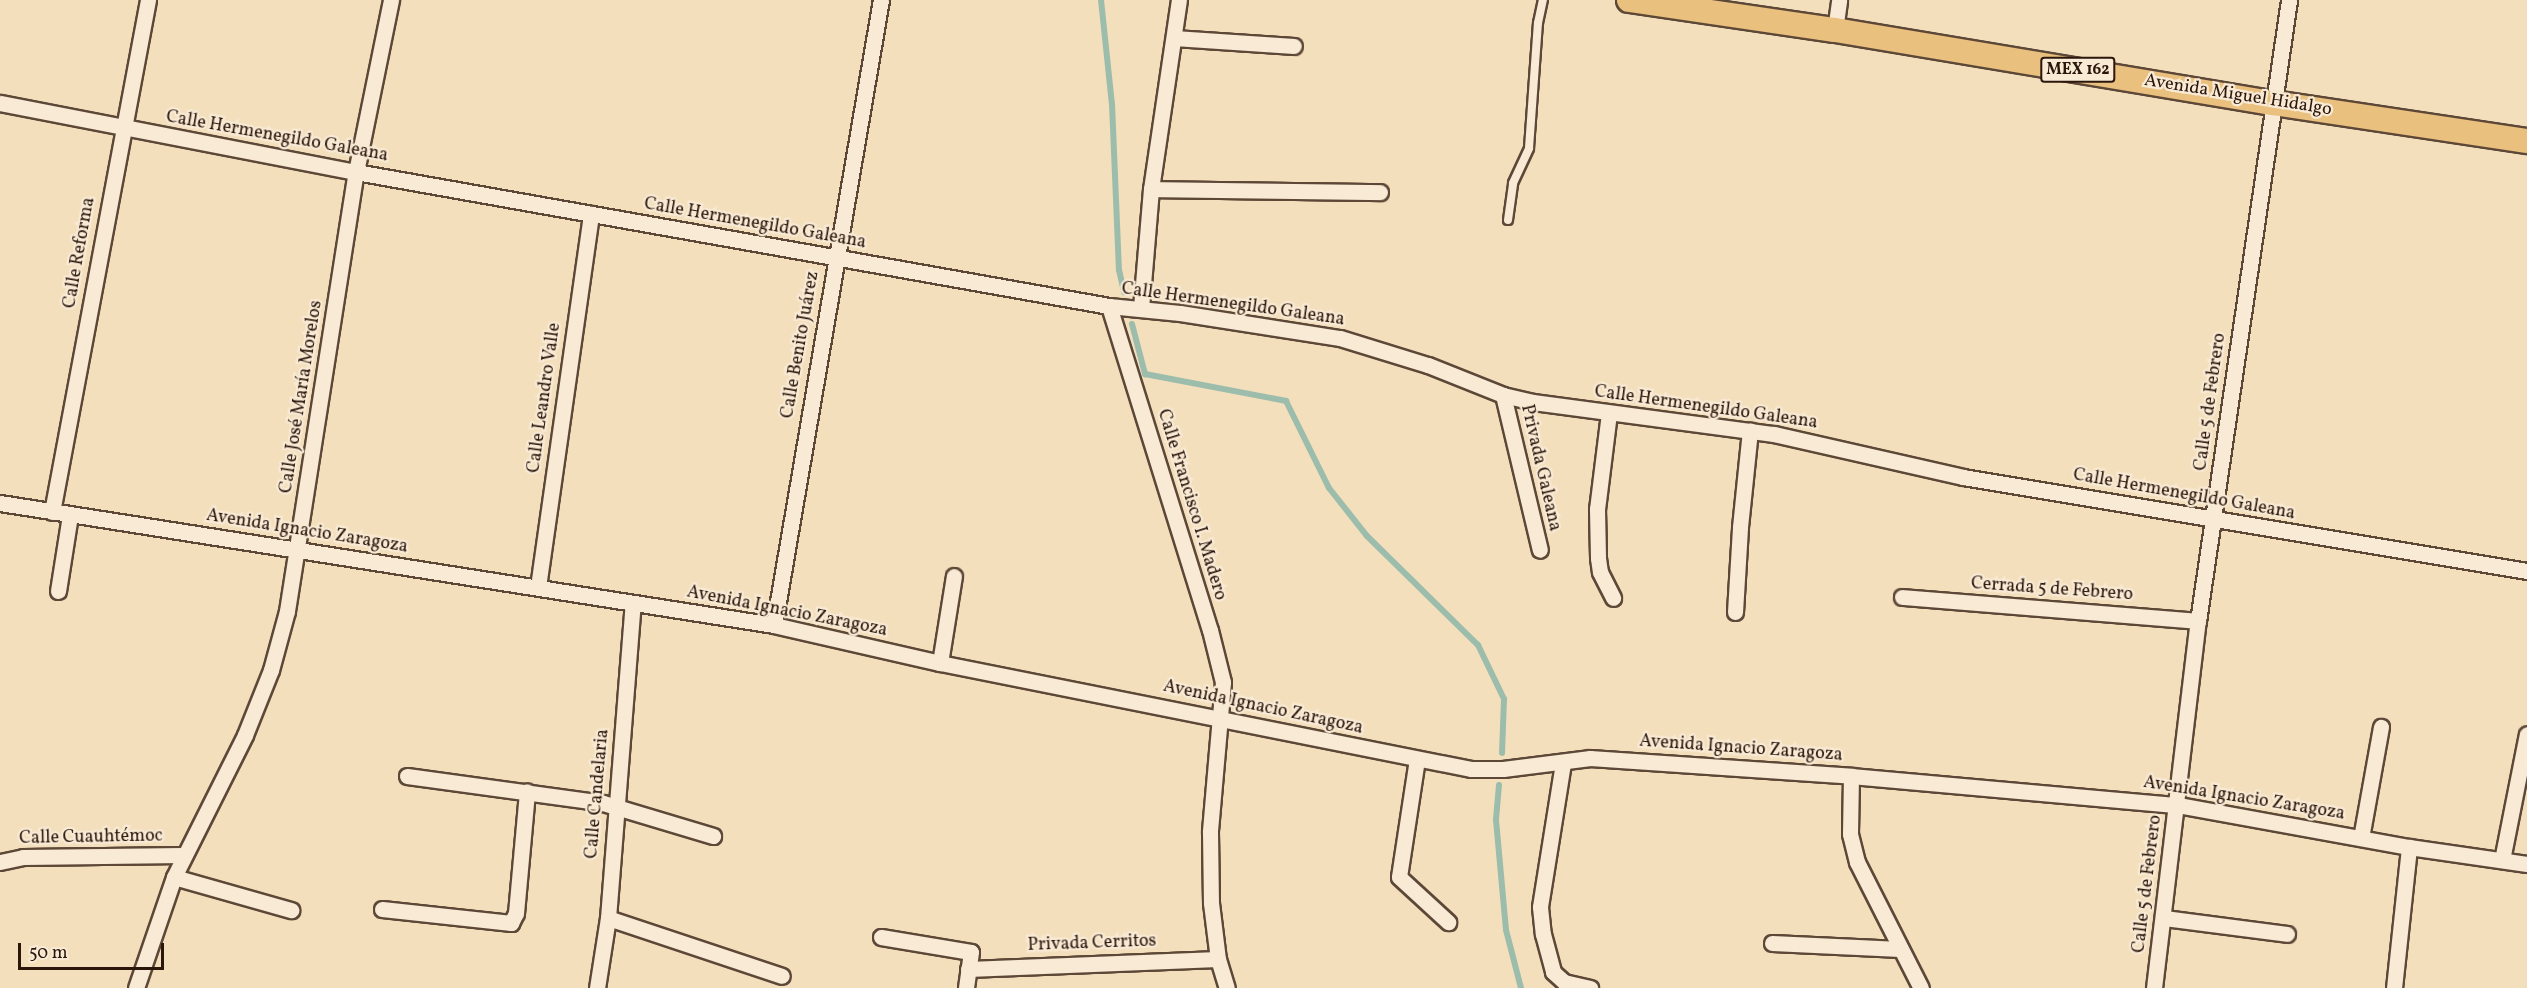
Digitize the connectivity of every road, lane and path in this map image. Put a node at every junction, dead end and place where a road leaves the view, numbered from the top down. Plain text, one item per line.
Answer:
1 (148, 0) edge
2 (391, 0) edge
3 (881, 0) edge
4 (1179, 0) edge
5 (1543, 0) edge
6 (1629, 0) edge
7 (1839, 0) edge
8 (2289, 0) edge
9 (1661, 2) edge
10 (1835, 30) junction
11 (1174, 38) junction
12 (1294, 46) dead end
13 (0, 103) edge
14 (2273, 103) junction
15 (123, 129) junction
16 (2527, 141) edge
17 (356, 172) junction
18 (1152, 189) junction
19 (1380, 192) dead end
20 (591, 214) junction
21 (1508, 220) dead end
22 (836, 258) junction
23 (1108, 306) junction
24 (1141, 309) junction
25 (1503, 395) junction
26 (1609, 413) junction
27 (1750, 431) junction
28 (0, 503) edge
29 (52, 512) junction
30 (70, 515) junction
31 (2214, 520) junction
32 (1540, 550) dead end
33 (298, 551) junction
34 (2527, 571) edge
35 (954, 576) dead end
36 (538, 587) junction
37 (58, 591) dead end
38 (1613, 597) dead end
39 (1902, 597) dead end
40 (633, 603) junction
41 (1735, 612) dead end
42 (2198, 621) junction
43 (774, 625) junction
44 (940, 663) junction
45 (1220, 718) junction
46 (2380, 727) dead end
47 (2527, 734) edge
48 (1417, 759) junction
49 (1563, 763) junction
50 (407, 776) dead end
51 (1851, 776) junction
52 (528, 791) junction
53 (2178, 805) junction
54 (617, 806) junction
55 (714, 836) dead end
56 (2361, 838) junction
57 (2409, 847) junction
58 (183, 855) junction
59 (2502, 860) junction
60 (0, 862) edge
61 (2527, 864) edge
62 (174, 877) junction
63 (382, 909) dead end
64 (291, 910) dead end
65 (608, 918) junction
66 (2164, 918) junction
67 (1448, 922) dead end
68 (2287, 934) dead end
69 (881, 937) dead end
70 (1772, 943) dead end
71 (1900, 949) junction
72 (1218, 959) junction
73 (968, 969) junction
74 (782, 976) dead end
75 (136, 988) edge
76 (597, 988) edge
77 (966, 988) edge
78 (1227, 988) edge
79 (1590, 988) edge
80 (1921, 988) edge
81 (2154, 988) edge
82 (2394, 988) edge

1 - 15 street, Calle Reforma
2 - 17 street, Calle José María Morelos
3 - 22 street, Calle Benito Juárez
4 - 11 street
5 - 21 lane
6 - 9 main road, Avenida Miguel Hidalgo / MEX 162
7 - 10 street
8 - 14 street, Calle 5 de Febrero
9 - 10 main road, Avenida Miguel Hidalgo / MEX 162
10 - 14 main road, Avenida Miguel Hidalgo / MEX 162
11 - 12 street
11 - 18 street
13 - 15 street, Calle Hermenegildo Galeana
14 - 16 main road, Avenida Miguel Hidalgo / MEX 162
14 - 31 street, Calle 5 de Febrero
15 - 17 street, Calle Hermenegildo Galeana
15 - 29 street, Calle Reforma
17 - 20 street, Calle Hermenegildo Galeana
17 - 33 street, Calle José María Morelos
18 - 19 street
18 - 24 street
20 - 22 street, Calle Hermenegildo Galeana
20 - 36 street, Calle Leandro Valle
22 - 23 street, Calle Hermenegildo Galeana
22 - 43 street, Calle Benito Juárez
23 - 24 street, Calle Hermenegildo Galeana
23 - 45 street, Calle Francisco I. Madero
24 - 25 street, Calle Hermenegildo Galeana
25 - 26 street, Calle Hermenegildo Galeana
25 - 32 street, Privada Galeana
26 - 27 street, Calle Hermenegildo Galeana
26 - 38 street
27 - 31 street, Calle Hermenegildo Galeana
27 - 41 street
28 - 29 street, Avenida Ignacio Zaragoza
29 - 30 street, Avenida Ignacio Zaragoza
30 - 33 street, Avenida Ignacio Zaragoza
30 - 37 street
31 - 34 street, Calle Hermenegildo Galeana
31 - 42 street, Calle 5 de Febrero
33 - 36 street, Avenida Ignacio Zaragoza
33 - 58 street, Calle José María Morelos
35 - 44 street
36 - 40 street, Avenida Ignacio Zaragoza
39 - 42 street, Cerrada 5 de Febrero
40 - 43 street, Avenida Ignacio Zaragoza
40 - 54 street, Calle Candelaria
42 - 53 street, Calle 5 de Febrero
43 - 44 street, Avenida Ignacio Zaragoza
44 - 45 street, Avenida Ignacio Zaragoza
45 - 48 street, Avenida Ignacio Zaragoza
45 - 72 street, Calle Francisco I. Madero
46 - 56 street
47 - 59 street
48 - 49 street, Avenida Ignacio Zaragoza
48 - 67 street
49 - 51 street, Avenida Ignacio Zaragoza
49 - 79 street
50 - 52 street
51 - 53 street, Avenida Ignacio Zaragoza
51 - 71 street
52 - 54 street
52 - 63 street
53 - 56 street, Avenida Ignacio Zaragoza
53 - 66 street, Calle 5 de Febrero
54 - 55 street
54 - 65 street, Calle Candelaria
56 - 57 street, Avenida Ignacio Zaragoza
57 - 59 street, Avenida Ignacio Zaragoza
57 - 82 street
58 - 60 street, Calle Cuauhtémoc
58 - 62 street, Calle José María Morelos
59 - 61 street, Avenida Ignacio Zaragoza
62 - 64 street
62 - 75 street, Calle José María Morelos
65 - 74 street
65 - 76 street, Calle Candelaria
66 - 68 street
66 - 81 street, Calle 5 de Febrero
69 - 73 street
70 - 71 street
71 - 80 street
72 - 73 street, Privada Cerritos
72 - 78 street, Calle Francisco I. Madero
73 - 77 street

